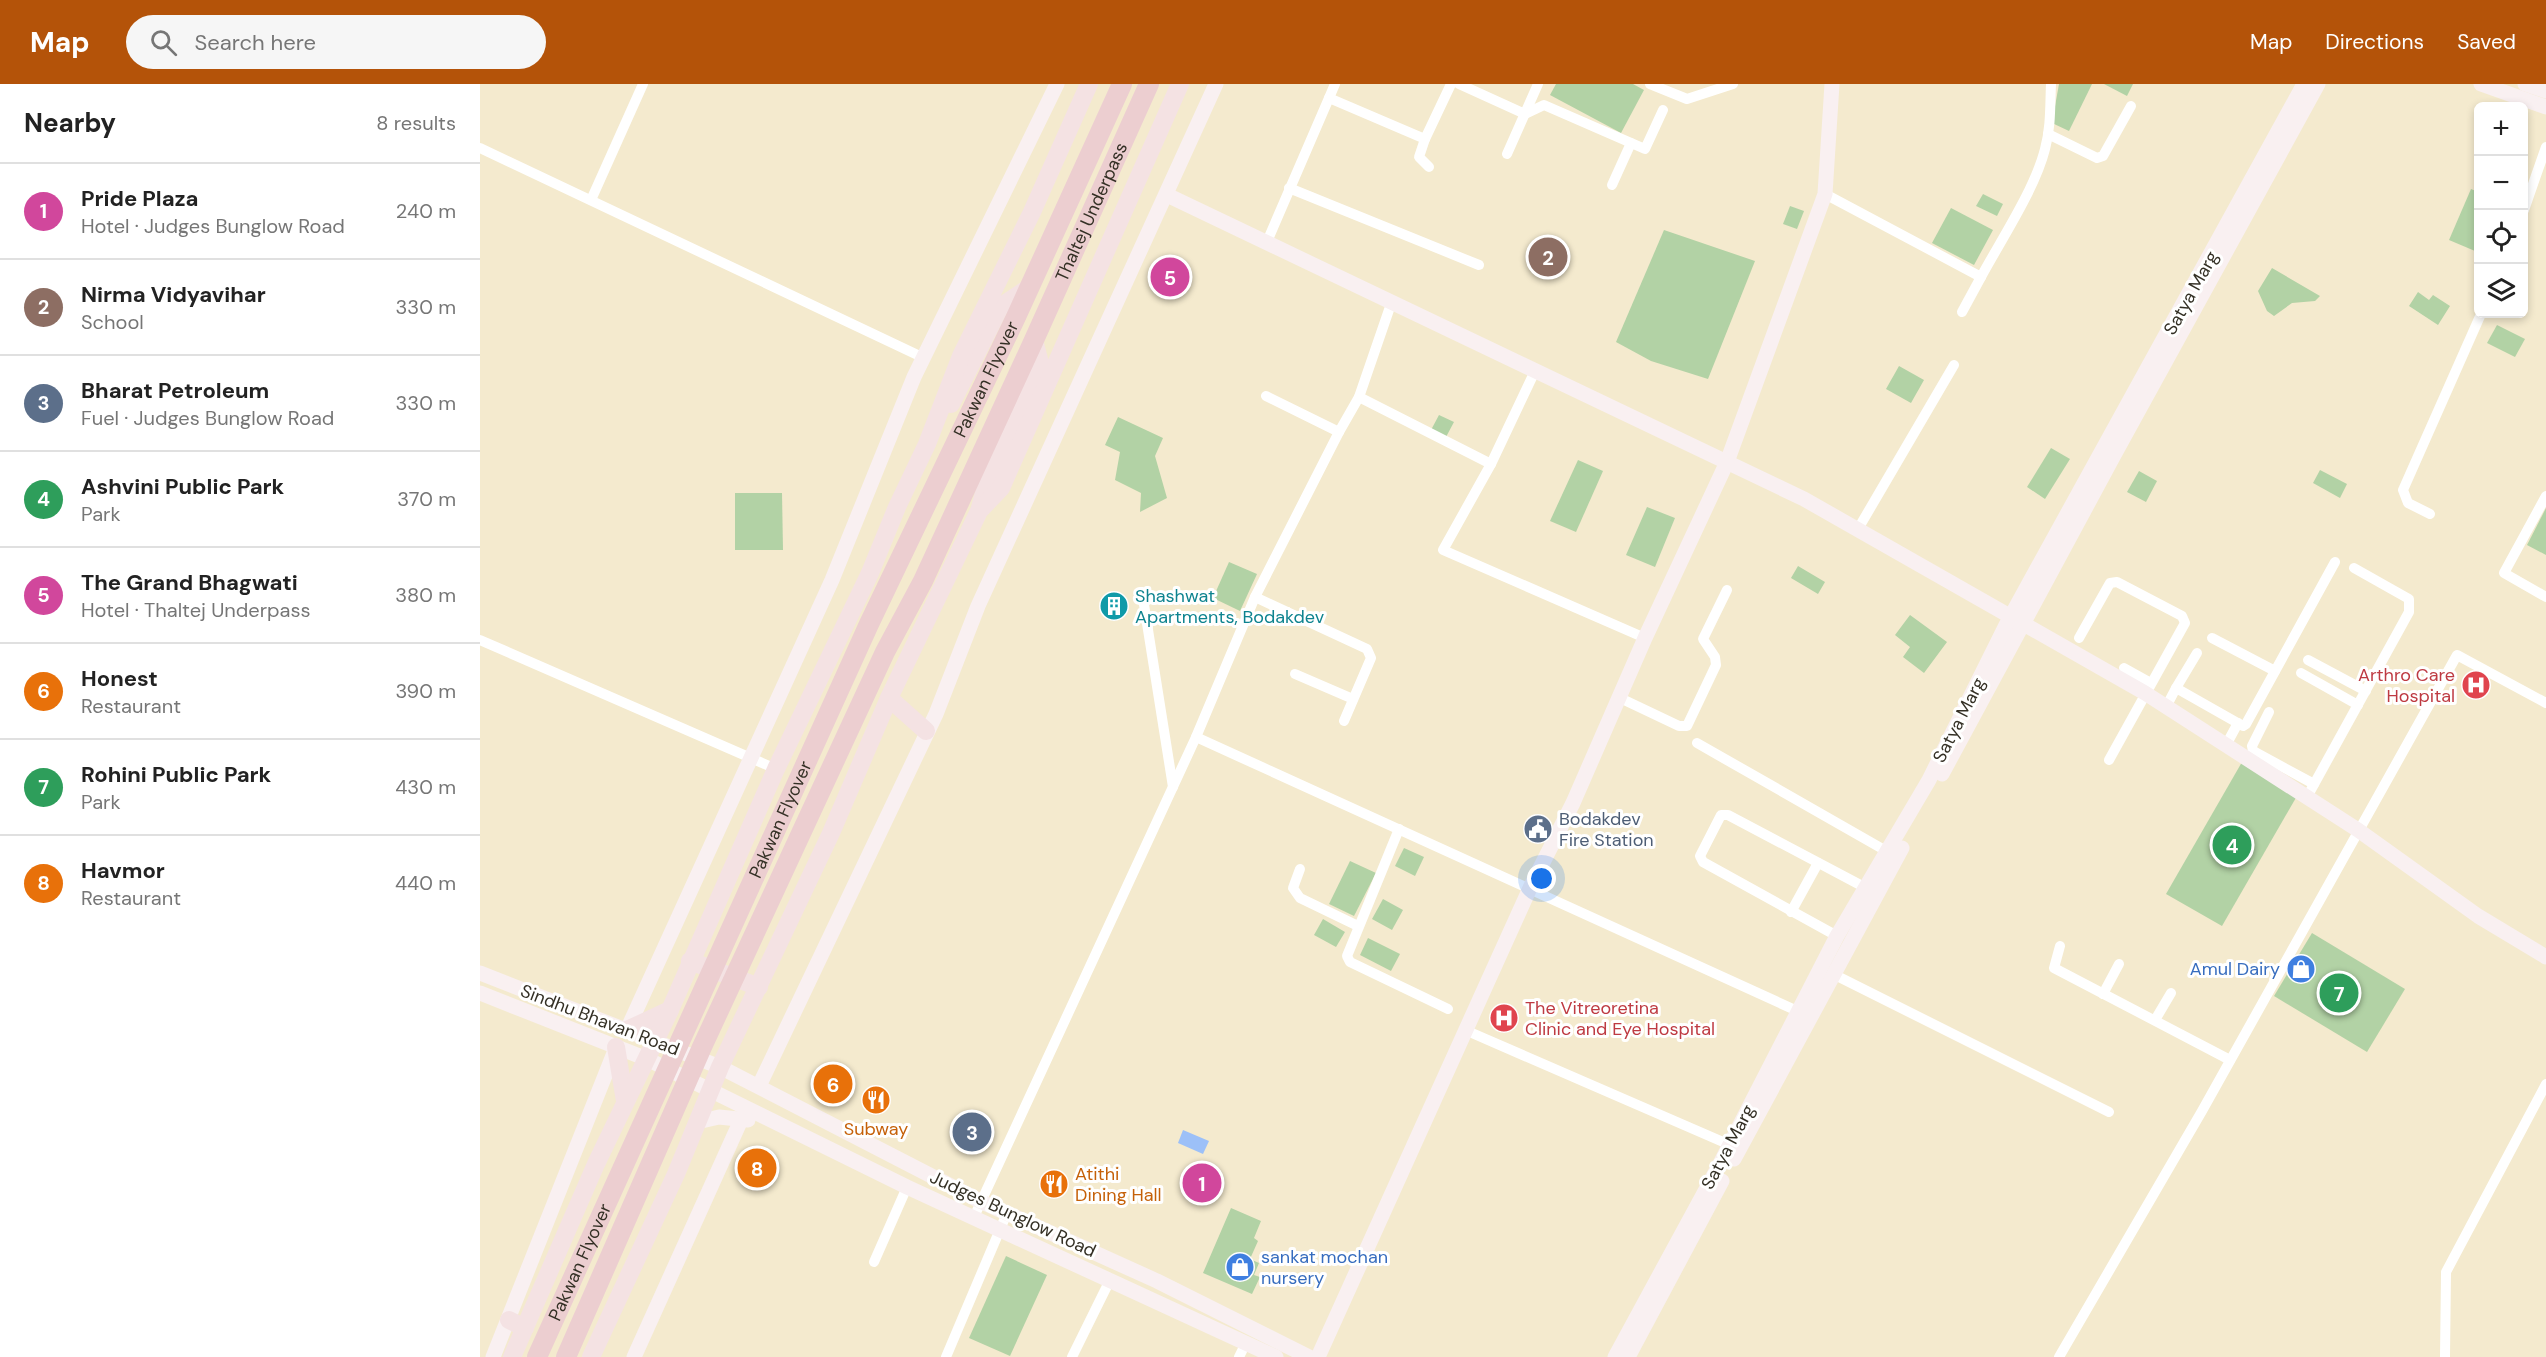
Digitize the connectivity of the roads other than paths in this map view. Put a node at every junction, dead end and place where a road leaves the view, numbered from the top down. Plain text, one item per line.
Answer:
1 (643, 84) edge
2 (1057, 84) edge
3 (1089, 84) edge
4 (1122, 84) edge
5 (1149, 84) edge
6 (1180, 84) edge
7 (1216, 84) edge
8 (1335, 84) edge
9 (1451, 84) edge
10 (1459, 84) edge
11 (1538, 84) edge
12 (1650, 84) edge
13 (1733, 84) edge
14 (1832, 84) edge
15 (2050, 84) edge
16 (2304, 84) edge
17 (2318, 84) edge
18 (2481, 84) edge
19 (2525, 84) edge
20 (2546, 91) edge
21 (1329, 98) junction
22 (2131, 106) dead end
23 (2546, 107) edge
24 (1663, 111) dead end
25 (1525, 114) junction
26 (2048, 134) junction
27 (1425, 139) junction
28 (1630, 142) junction
29 (2546, 147) edge
30 (480, 148) edge
31 (1507, 154) dead end
32 (1429, 167) dead end
33 (1612, 185) dead end
34 (1289, 188) junction
35 (1825, 194) junction
36 (1167, 195) junction
37 (2528, 196) edge
38 (591, 200) junction
39 (1266, 244) junction
40 (1479, 265) dead end
41 (1981, 277) junction
42 (1030, 287) junction
43 (1390, 304) junction
44 (1962, 312) dead end
45 (2479, 318) edge
46 (1034, 340) junction
47 (924, 358) junction
48 (1954, 365) dead end
49 (1535, 371) junction
50 (1266, 396) dead end
51 (1359, 398) junction
52 (1339, 432) junction
53 (930, 436) junction
54 (1727, 462) junction
55 (1491, 465) junction
56 (2546, 496) edge
57 (979, 511) junction
58 (2430, 514) dead end
59 (1858, 529) junction
60 (2335, 562) dead end
61 (2354, 568) dead end
62 (1727, 590) dead end
63 (1142, 592) dead end
64 (1256, 597) junction
65 (2546, 597) edge
66 (2018, 619) junction
67 (1645, 638) junction
68 (2079, 638) dead end
69 (2212, 638) dead end
70 (480, 640) edge
71 (2197, 653) dead end
72 (2308, 660) dead end
73 (2124, 668) dead end
74 (2275, 671) junction
75 (2301, 673) dead end
76 (1295, 674) dead end
77 (2148, 688) junction
78 (2176, 688) junction
79 (2366, 692) junction
80 (889, 698) junction
81 (1620, 698) junction
82 (1353, 699) junction
83 (2546, 703) edge
84 (2358, 705) junction
85 (2166, 707) junction
86 (2269, 712) dead end
87 (1344, 721) dead end
88 (2238, 723) junction
89 (926, 731) junction
90 (1196, 737) junction
91 (1697, 743) dead end
92 (2226, 745) junction
93 (749, 757) junction
94 (2109, 760) dead end
95 (2265, 764) junction
96 (776, 769) junction
97 (1173, 787) junction
98 (2311, 790) junction
99 (1399, 829) junction
100 (2358, 830) junction
101 (1888, 852) junction
102 (1818, 863) junction
103 (1300, 869) dead end
104 (1530, 888) junction
105 (1866, 888) junction
106 (1791, 912) junction
107 (1358, 926) junction
108 (1837, 936) junction
109 (2060, 946) dead end
110 (2546, 957) edge
111 (690, 961) junction
112 (2119, 964) dead end
113 (480, 973) edge
114 (1833, 974) junction
115 (759, 987) junction
116 (480, 993) edge
117 (2171, 993) dead end
118 (2103, 994) junction
119 (1448, 1009) dead end
120 (670, 1010) junction
121 (1804, 1014) junction
122 (2155, 1020) junction
123 (627, 1030) junction
124 (1465, 1030) junction
125 (654, 1040) junction
126 (616, 1047) junction
127 (647, 1059) junction
128 (2230, 1060) junction
129 (720, 1067) junction
130 (2546, 1084) edge
131 (759, 1086) junction
132 (710, 1089) junction
133 (626, 1101) junction
134 (2109, 1112) dead end
135 (766, 1118) junction
136 (741, 1120) junction
137 (697, 1122) junction
138 (1730, 1145) junction
139 (907, 1187) junction
140 (982, 1202) junction
141 (1007, 1213) junction
142 (974, 1217) junction
143 (1000, 1228) junction
144 (1673, 1261) junction
145 (874, 1262) dead end
146 (1110, 1280) junction
147 (517, 1324) junction
148 (1242, 1350) edge
149 (493, 1357) edge
150 (512, 1357) edge
151 (537, 1357) edge
152 (566, 1357) edge
153 (591, 1357) edge
154 (634, 1357) edge
155 (946, 1357) edge
156 (1072, 1357) edge
157 (1276, 1357) edge
158 (1309, 1357) edge
159 (1318, 1357) edge
160 (1615, 1357) edge
161 (1628, 1357) edge
162 (2059, 1357) edge
163 (2445, 1357) edge

1 - 38 street
2 - 47 street
3 - 53 main road
4 - 42 highway, Thaltej Underpass
5 - 46 highway, Thaltej Underpass
6 - 57 main road
7 - 36 street
8 - 21 street
9 - 27 street
10 - 25 street
11 - 25 street
12 - 13 street
14 - 35 street
15 - 26 street
16 - 66 street, Satya Marg
17 - 66 street, Satya Marg
18 - 23 street
19 - 20 street
21 - 27 street
21 - 34 street
22 - 26 street
24 - 28 street
25 - 28 street
25 - 31 street
26 - 41 street
27 - 32 street
28 - 33 street
29 - 37 street
30 - 38 street
34 - 39 street
34 - 40 street
35 - 41 street
35 - 54 street
36 - 39 street
36 - 89 street
38 - 47 street
39 - 43 street
41 - 44 street
42 - 53 main road
42 - 151 highway, Pakwan Flyover
43 - 49 street
43 - 51 street
45 - 58 street
46 - 57 main road
46 - 152 highway, Pakwan Flyover
47 - 93 street
48 - 59 street
49 - 54 street
49 - 55 street
50 - 52 street
51 - 52 street
51 - 55 street
52 - 64 street
53 - 96 main road
54 - 59 street
54 - 67 street
55 - 67 street
56 - 65 street
57 - 80 main road
59 - 66 street
60 - 74 street
61 - 79 street
62 - 81 street
63 - 97 street
64 - 82 street
64 - 90 street
66 - 77 street
66 - 101 street, Satya Marg
66 - 114 street, Satya Marg
67 - 81 street
68 - 77 street
69 - 74 street
70 - 93 street
71 - 78 street
72 - 79 street
73 - 77 street
74 - 88 street
75 - 84 street
76 - 82 street
77 - 85 street
77 - 94 street
78 - 85 street
78 - 88 street
79 - 84 street
80 - 89 main road
80 - 115 main road
81 - 104 street
82 - 87 street
83 - 100 street
84 - 98 street
85 - 92 street
86 - 95 street
88 - 92 street
89 - 131 street
90 - 97 street
90 - 99 street
91 - 101 street
92 - 95 street
93 - 96 street
93 - 123 street
95 - 98 street
96 - 111 main road
97 - 140 street
98 - 100 street
99 - 104 street
99 - 107 street
100 - 110 street
100 - 128 street
101 - 105 street, Satya Marg
102 - 105 street
102 - 106 street
102 - 106 street
103 - 107 street
104 - 121 street
104 - 124 street
105 - 108 street, Satya Marg
106 - 108 street
107 - 119 street
108 - 121 street, Satya Marg
109 - 118 street
111 - 115 main road
111 - 120 main road
112 - 118 street
113 - 123 street, Sindhu Bhavan Road
114 - 121 street, Satya Marg
114 - 134 street
115 - 129 main road
116 - 126 street, Sindhu Bhavan Road
117 - 122 street
118 - 122 street
120 - 123 main road
120 - 125 main road
121 - 138 street, Satya Marg
121 - 144 street, Satya Marg
122 - 128 street
123 - 125 street, Sindhu Bhavan Road
124 - 138 street
124 - 159 street
125 - 127 main road
125 - 129 street, Sindhu Bhavan Road
126 - 127 street, Sindhu Bhavan Road
126 - 133 main road
126 - 147 street
127 - 132 street, Sindhu Bhavan Road
127 - 133 main road
128 - 162 street
129 - 131 street, Judges Bunglow Road
129 - 132 main road
130 - 163 street
131 - 140 street, Judges Bunglow Road
132 - 135 street, Judges Bunglow Road
132 - 137 main road
133 - 147 main road
135 - 136 street
135 - 139 street, Judges Bunglow Road
136 - 137 street
136 - 154 street
137 - 153 main road
138 - 144 street, Satya Marg
139 - 142 street, Judges Bunglow Road
139 - 145 street
140 - 141 street, Judges Bunglow Road
140 - 142 street
141 - 143 street
141 - 158 street, Judges Bunglow Road
142 - 143 street, Judges Bunglow Road
143 - 146 street, Judges Bunglow Road
143 - 155 street
144 - 160 street, Satya Marg
144 - 161 street, Satya Marg
146 - 148 street, Judges Bunglow Road
146 - 156 street
147 - 149 street
147 - 150 main road
148 - 157 street, Judges Bunglow Road

